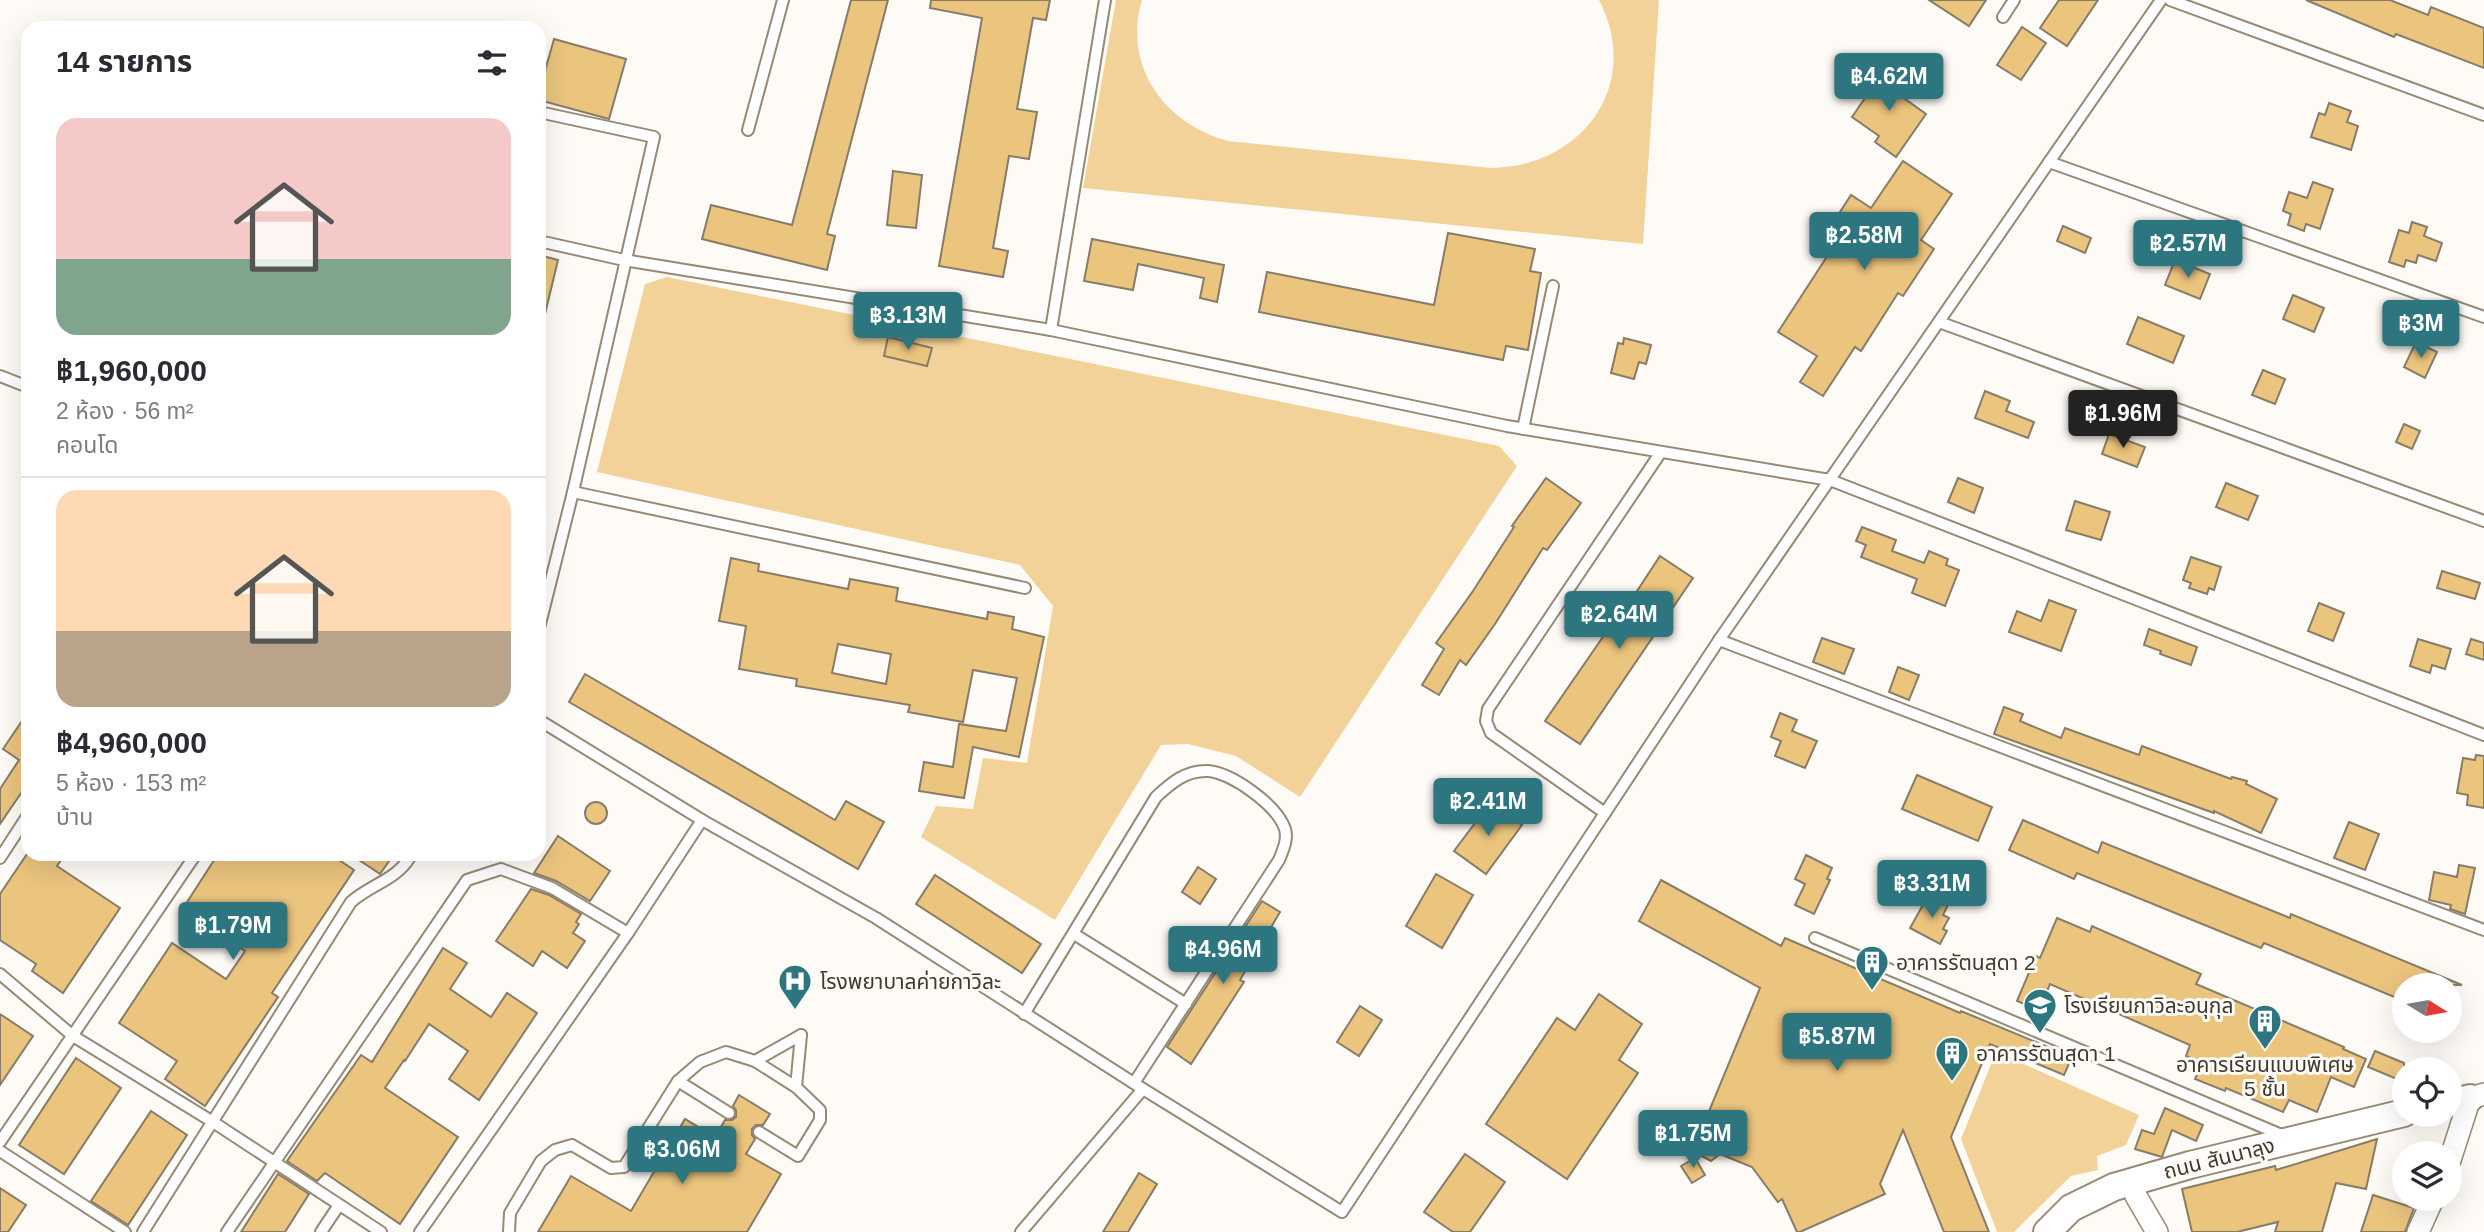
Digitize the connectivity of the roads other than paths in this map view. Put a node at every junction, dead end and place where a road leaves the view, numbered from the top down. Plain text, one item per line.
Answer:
1 (783, 0) edge
2 (1105, 0) edge
3 (2014, 0) edge
4 (2161, 0) edge
5 (2170, 0) edge
6 (2003, 17) dead end
7 (546, 113) edge
8 (2484, 115) edge
9 (748, 130) dead end
10 (2049, 162) junction
11 (546, 243) edge
12 (624, 260) junction
13 (1553, 286) dead end
14 (2484, 317) edge
15 (1939, 322) junction
16 (1051, 330) junction
17 (0, 376) edge
18 (21, 384) edge
19 (1523, 429) junction
20 (1661, 452) junction
21 (1830, 480) junction
22 (573, 492) junction
23 (2484, 522) edge
24 (1026, 588) dead end
25 (546, 600) edge
26 (1719, 640) junction
27 (546, 724) edge
28 (2484, 735) edge
29 (1605, 813) junction
30 (702, 820) junction
31 (21, 826) edge
32 (0, 858) edge
33 (192, 861) edge
34 (407, 861) edge
35 (2484, 930) edge
36 (628, 933) junction
37 (1074, 934) junction
38 (1815, 938) dead end
39 (0, 974) edge
40 (1186, 1004) junction
41 (1024, 1014) junction
42 (73, 1036) junction
43 (755, 1061) junction
44 (678, 1081) junction
45 (1138, 1086) junction
46 (796, 1087) junction
47 (2468, 1098) edge
48 (729, 1113) dead end
49 (2392, 1116) edge
50 (213, 1122) junction
51 (759, 1132) dead end
52 (2293, 1140) junction
53 (2456, 1141) edge
54 (0, 1142) edge
55 (0, 1151) edge
56 (274, 1161) junction
57 (2133, 1181) junction
58 (339, 1205) junction
59 (2428, 1211) edge
60 (125, 1232) edge
61 (143, 1232) edge
62 (227, 1232) edge
63 (321, 1232) edge
64 (381, 1232) edge
65 (420, 1232) edge
66 (509, 1232) edge
67 (1021, 1232) edge
68 (2047, 1232) edge
69 (2157, 1232) edge
70 (2418, 1232) edge

1 - 9 lane
2 - 16 lane
3 - 6 lane
4 - 10 lane
5 - 8 lane
7 - 12 lane
10 - 14 lane
10 - 15 lane
11 - 12 lane
12 - 16 lane
12 - 22 lane
13 - 19 lane
15 - 21 lane
15 - 23 lane
16 - 19 lane
17 - 18 lane
19 - 20 lane
20 - 21 lane
20 - 29 lane
21 - 26 lane
21 - 28 lane
22 - 24 lane
22 - 25 lane
26 - 29 lane
26 - 35 lane
27 - 30 lane
29 - 45 lane
30 - 36 lane
30 - 41 lane
31 - 32 lane
33 - 42 lane
34 - 50 lane
36 - 56 lane
36 - 65 lane
37 - 40 lane
37 - 40 lane
37 - 41 lane
38 - 52 lane
39 - 42 lane
40 - 45 lane
41 - 45 lane
42 - 50 lane
42 - 54 lane
43 - 44 lane
43 - 46 lane
43 - 46 lane
44 - 48 lane
44 - 66 lane
45 - 67 lane
46 - 51 lane
47 - 53 street
49 - 52 street, ถนน สันนาลุง
50 - 56 lane
50 - 61 lane
52 - 57 street, ถนน สันนาลุง
55 - 60 lane
56 - 58 lane
56 - 62 lane
57 - 68 street, ถนน สันนาลุง
57 - 69 street
58 - 63 lane
58 - 64 lane
59 - 70 street

